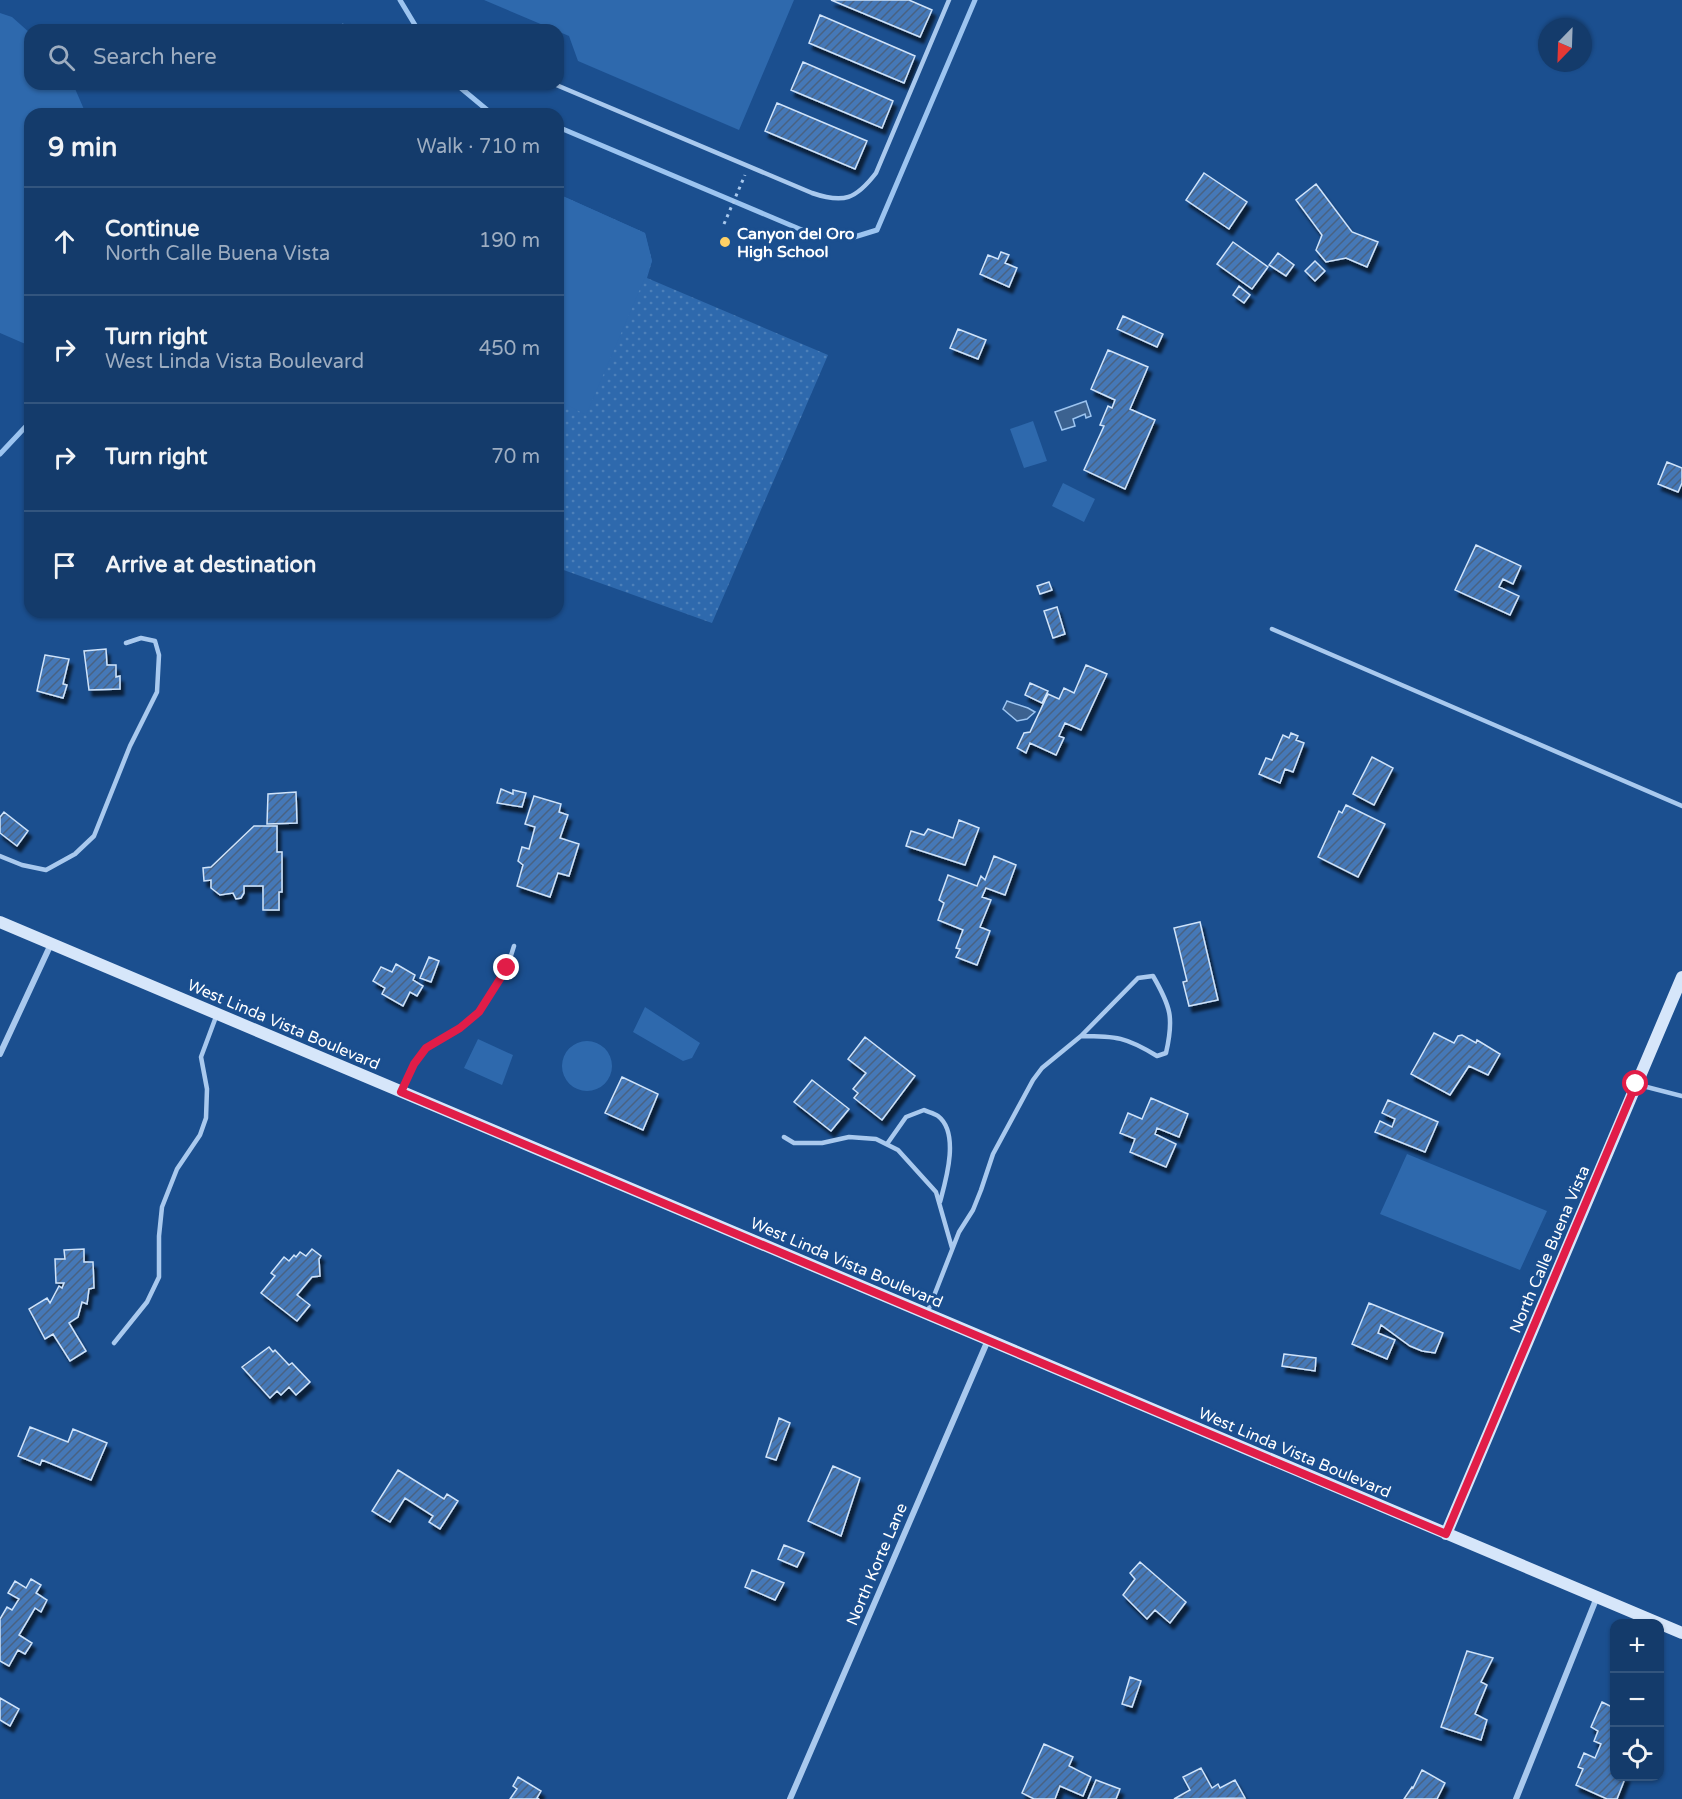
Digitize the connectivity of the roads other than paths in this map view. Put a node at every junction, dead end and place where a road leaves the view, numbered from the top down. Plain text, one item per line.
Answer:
1 (949, 0) edge
2 (564, 88) edge
3 (1272, 629) dead end
4 (126, 642) dead end
5 (1682, 807) edge
6 (0, 856) edge
7 (0, 922) edge
8 (51, 944) junction
9 (514, 946) dead end
10 (1682, 977) edge
11 (217, 1014) junction
12 (1081, 1036) junction
13 (0, 1054) edge
14 (1636, 1084) junction
15 (401, 1092) junction
16 (1682, 1096) edge
17 (784, 1137) dead end
18 (887, 1144) junction
19 (940, 1202) junction
20 (952, 1248) junction
21 (927, 1314) junction
22 (988, 1340) junction
23 (114, 1343) dead end
24 (1446, 1534) junction
25 (1597, 1597) junction
26 (1682, 1633) edge
27 (790, 1799) edge
28 (1516, 1799) edge

1 - 2 lane
3 - 5 lane
4 - 6 lane
7 - 8 street, West Linda Vista Boulevard
8 - 11 street, West Linda Vista Boulevard
8 - 13 street
9 - 15 lane
10 - 14 street, North Calle Buena Vista
11 - 15 street, West Linda Vista Boulevard
11 - 23 lane
12 - 12 lane
12 - 20 lane
14 - 16 lane
14 - 24 street, North Calle Buena Vista
15 - 21 street, West Linda Vista Boulevard
17 - 18 lane
18 - 19 lane
18 - 19 lane
19 - 20 lane
20 - 21 lane
21 - 22 street, West Linda Vista Boulevard
22 - 24 street, West Linda Vista Boulevard
22 - 27 street, North Korte Lane
24 - 25 street, West Linda Vista Boulevard
25 - 26 street, West Linda Vista Boulevard
25 - 28 street

